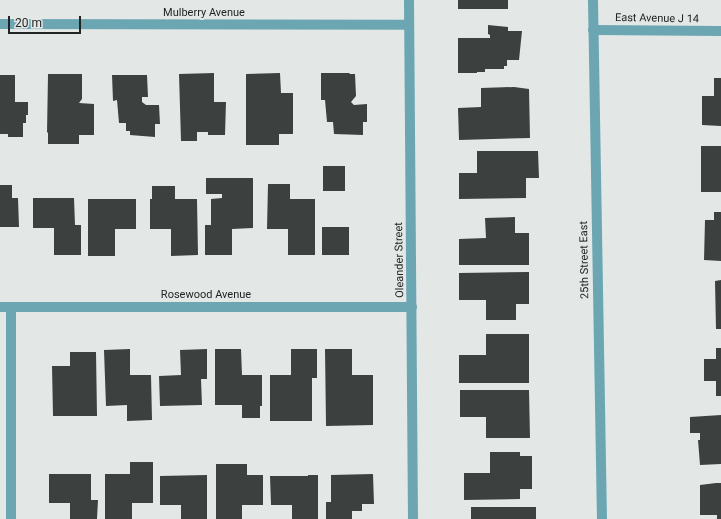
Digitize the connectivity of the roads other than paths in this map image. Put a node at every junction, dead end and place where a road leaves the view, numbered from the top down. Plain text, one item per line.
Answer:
1 (409, 0) edge
2 (593, 0) edge
3 (0, 24) edge
4 (409, 25) junction
5 (593, 30) junction
6 (721, 31) edge
7 (0, 307) edge
8 (11, 307) junction
9 (412, 307) junction
10 (10, 519) edge
11 (413, 519) edge
12 (602, 519) edge

1 - 4 street, Oleander Street
2 - 5 street, 25th Street East
3 - 4 street, Mulberry Avenue
4 - 9 street, Oleander Street
5 - 6 street, East Avenue J 14
5 - 12 street, 25th Street East
7 - 8 street, Rosewood Avenue
8 - 9 street, Rosewood Avenue
8 - 10 street
9 - 11 street, Oleander Street

